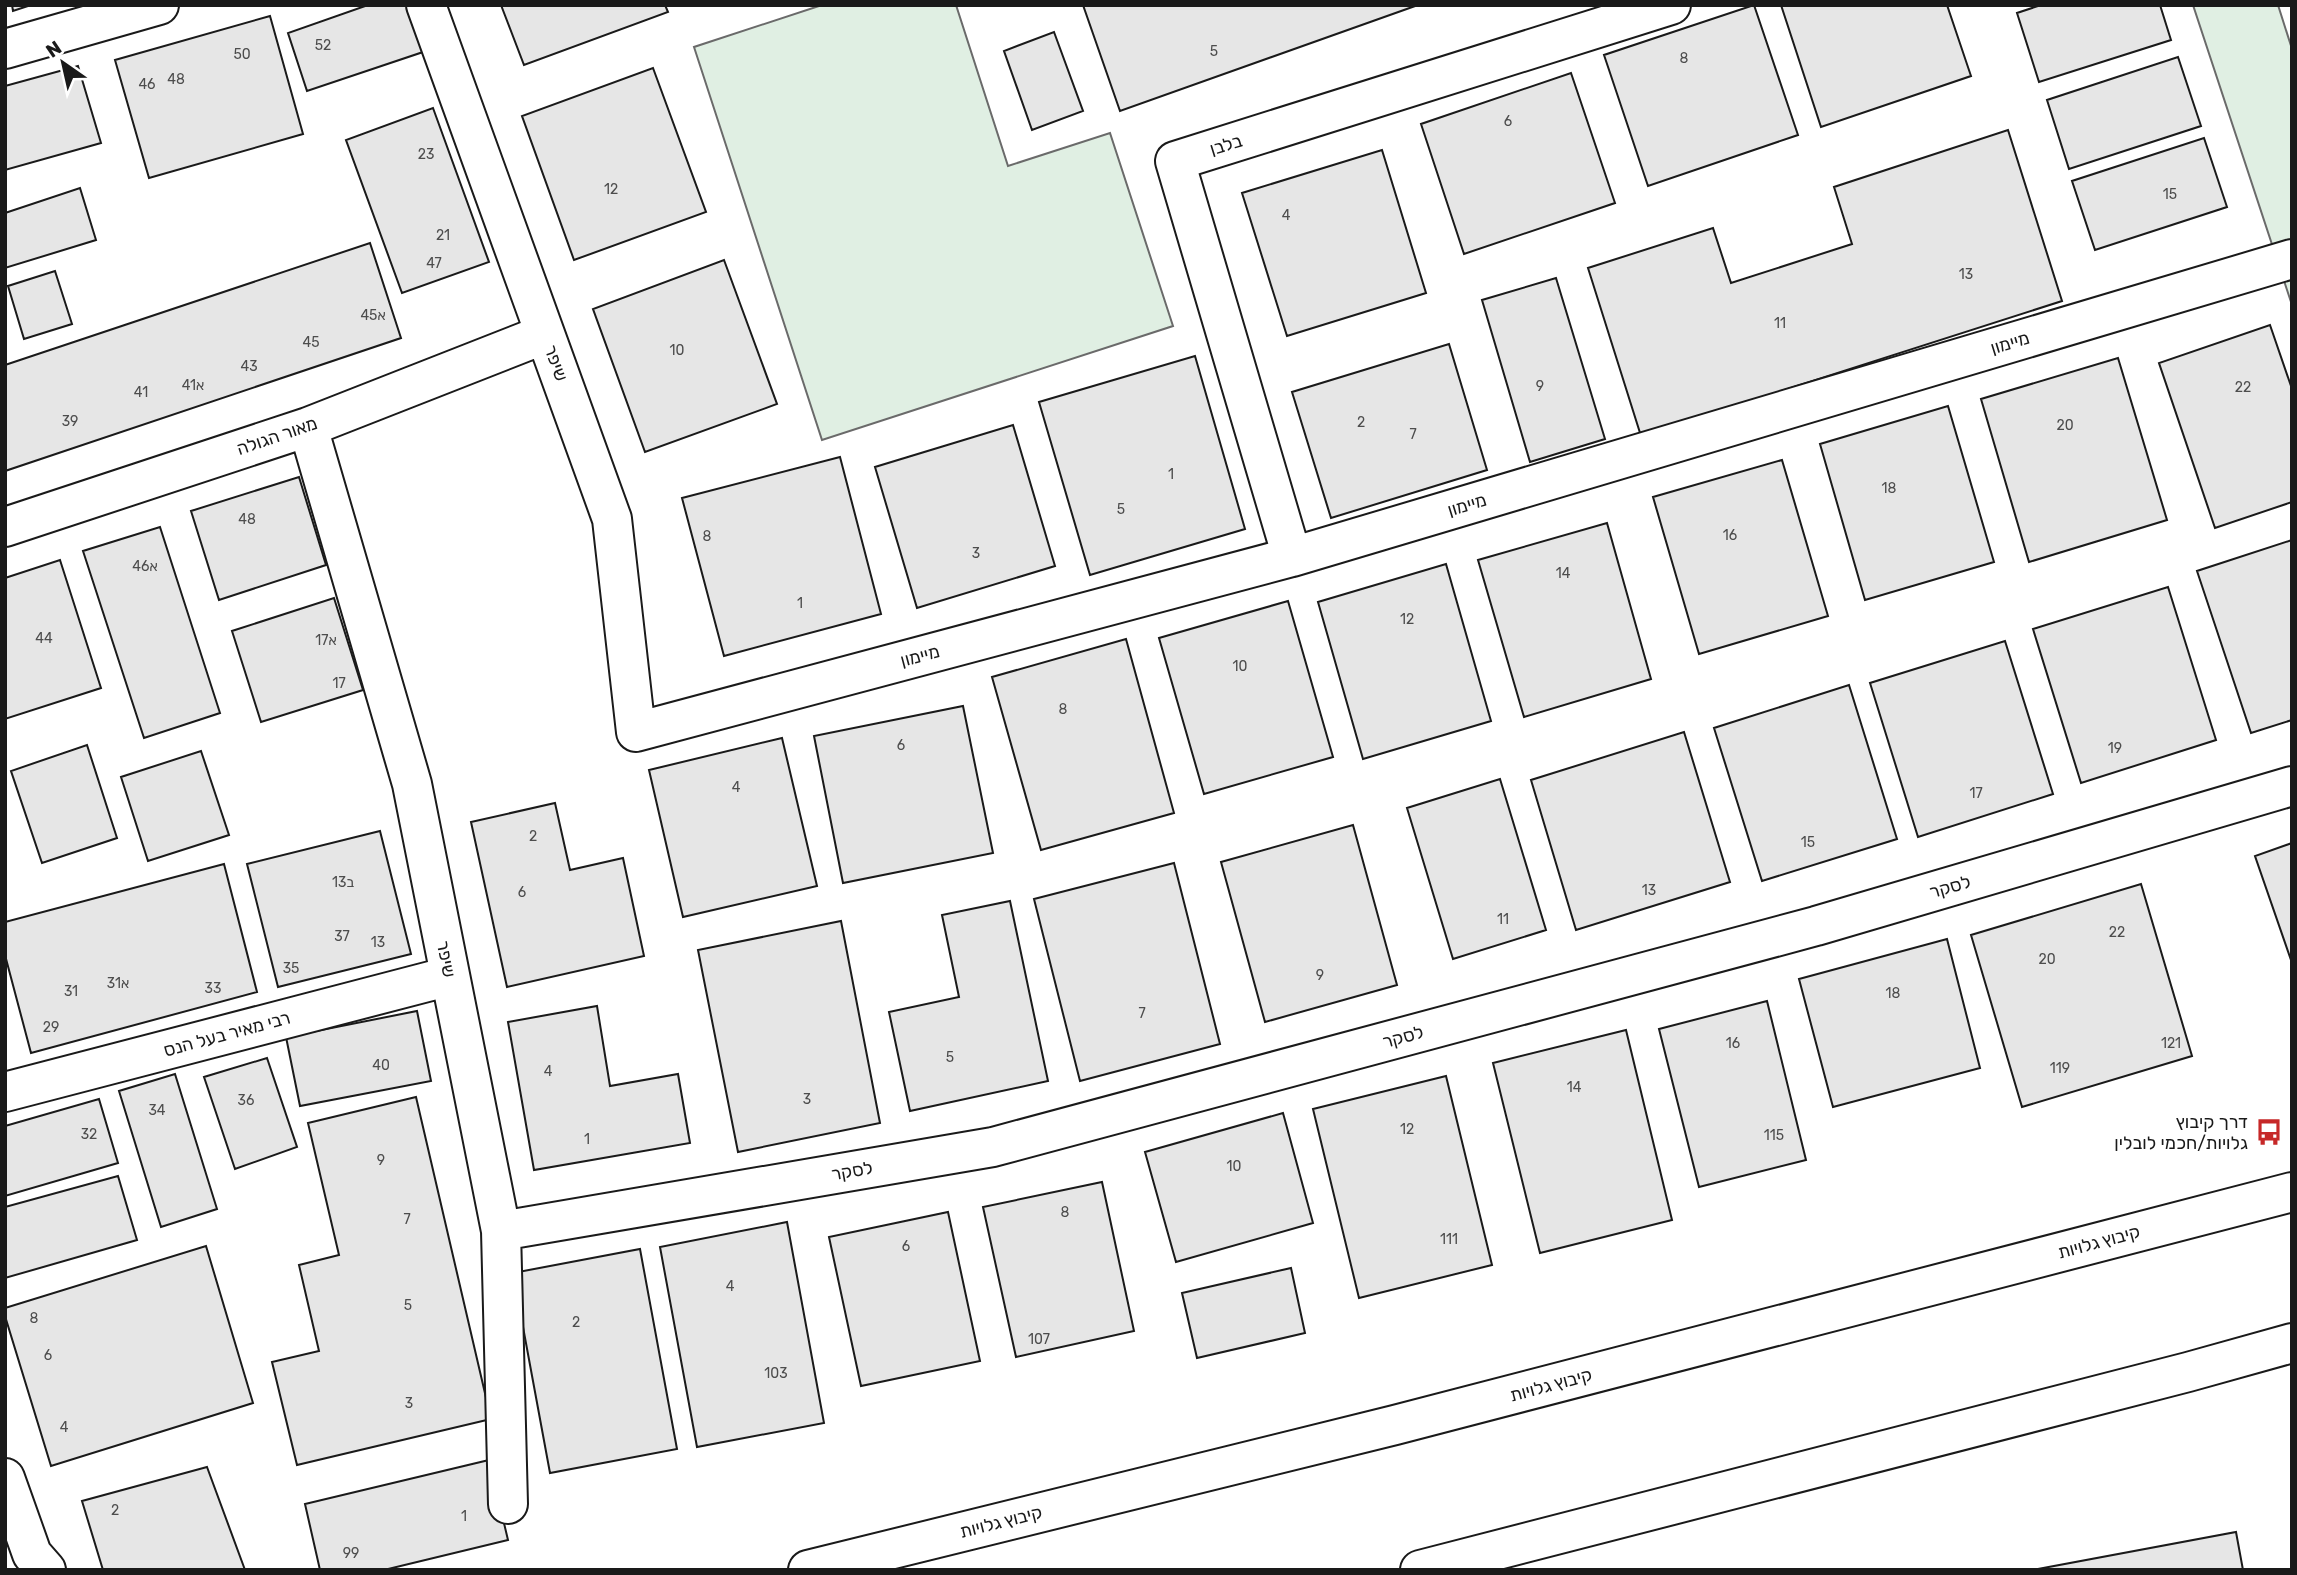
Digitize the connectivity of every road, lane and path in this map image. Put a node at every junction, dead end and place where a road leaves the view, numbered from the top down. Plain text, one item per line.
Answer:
1 (159, 5) edge
2 (426, 5) edge
3 (1671, 5) edge
4 (5, 49) edge
5 (2292, 259) edge
6 (545, 334) junction
7 (308, 427) junction
8 (5, 527) edge
9 (1292, 557) junction
10 (636, 732) joint
11 (2292, 786) edge
12 (450, 976) junction
13 (5, 1092) edge
14 (2292, 1192) edge
15 (501, 1231) junction
16 (2292, 1343) edge
17 (5, 1478) edge
18 (508, 1504) dead end
19 (36, 1564) edge
20 (808, 1570) edge
21 (1420, 1570) edge

1 - 4 street
2 - 6 street, שיפר
3 - 9 street, בלבן
5 - 9 street, מיימון
6 - 7 street, מאור הגולה
6 - 10 street, שיפר
7 - 8 street, מאור הגולה
7 - 12 street, שיפר
9 - 10 street, מיימון
11 - 15 street, לסקר
12 - 13 street, רבי מאיר בעל הנס
12 - 15 street, שיפר
14 - 20 street, קיבוץ גלויות
15 - 18 street, שיפר
16 - 21 street
17 - 19 street

